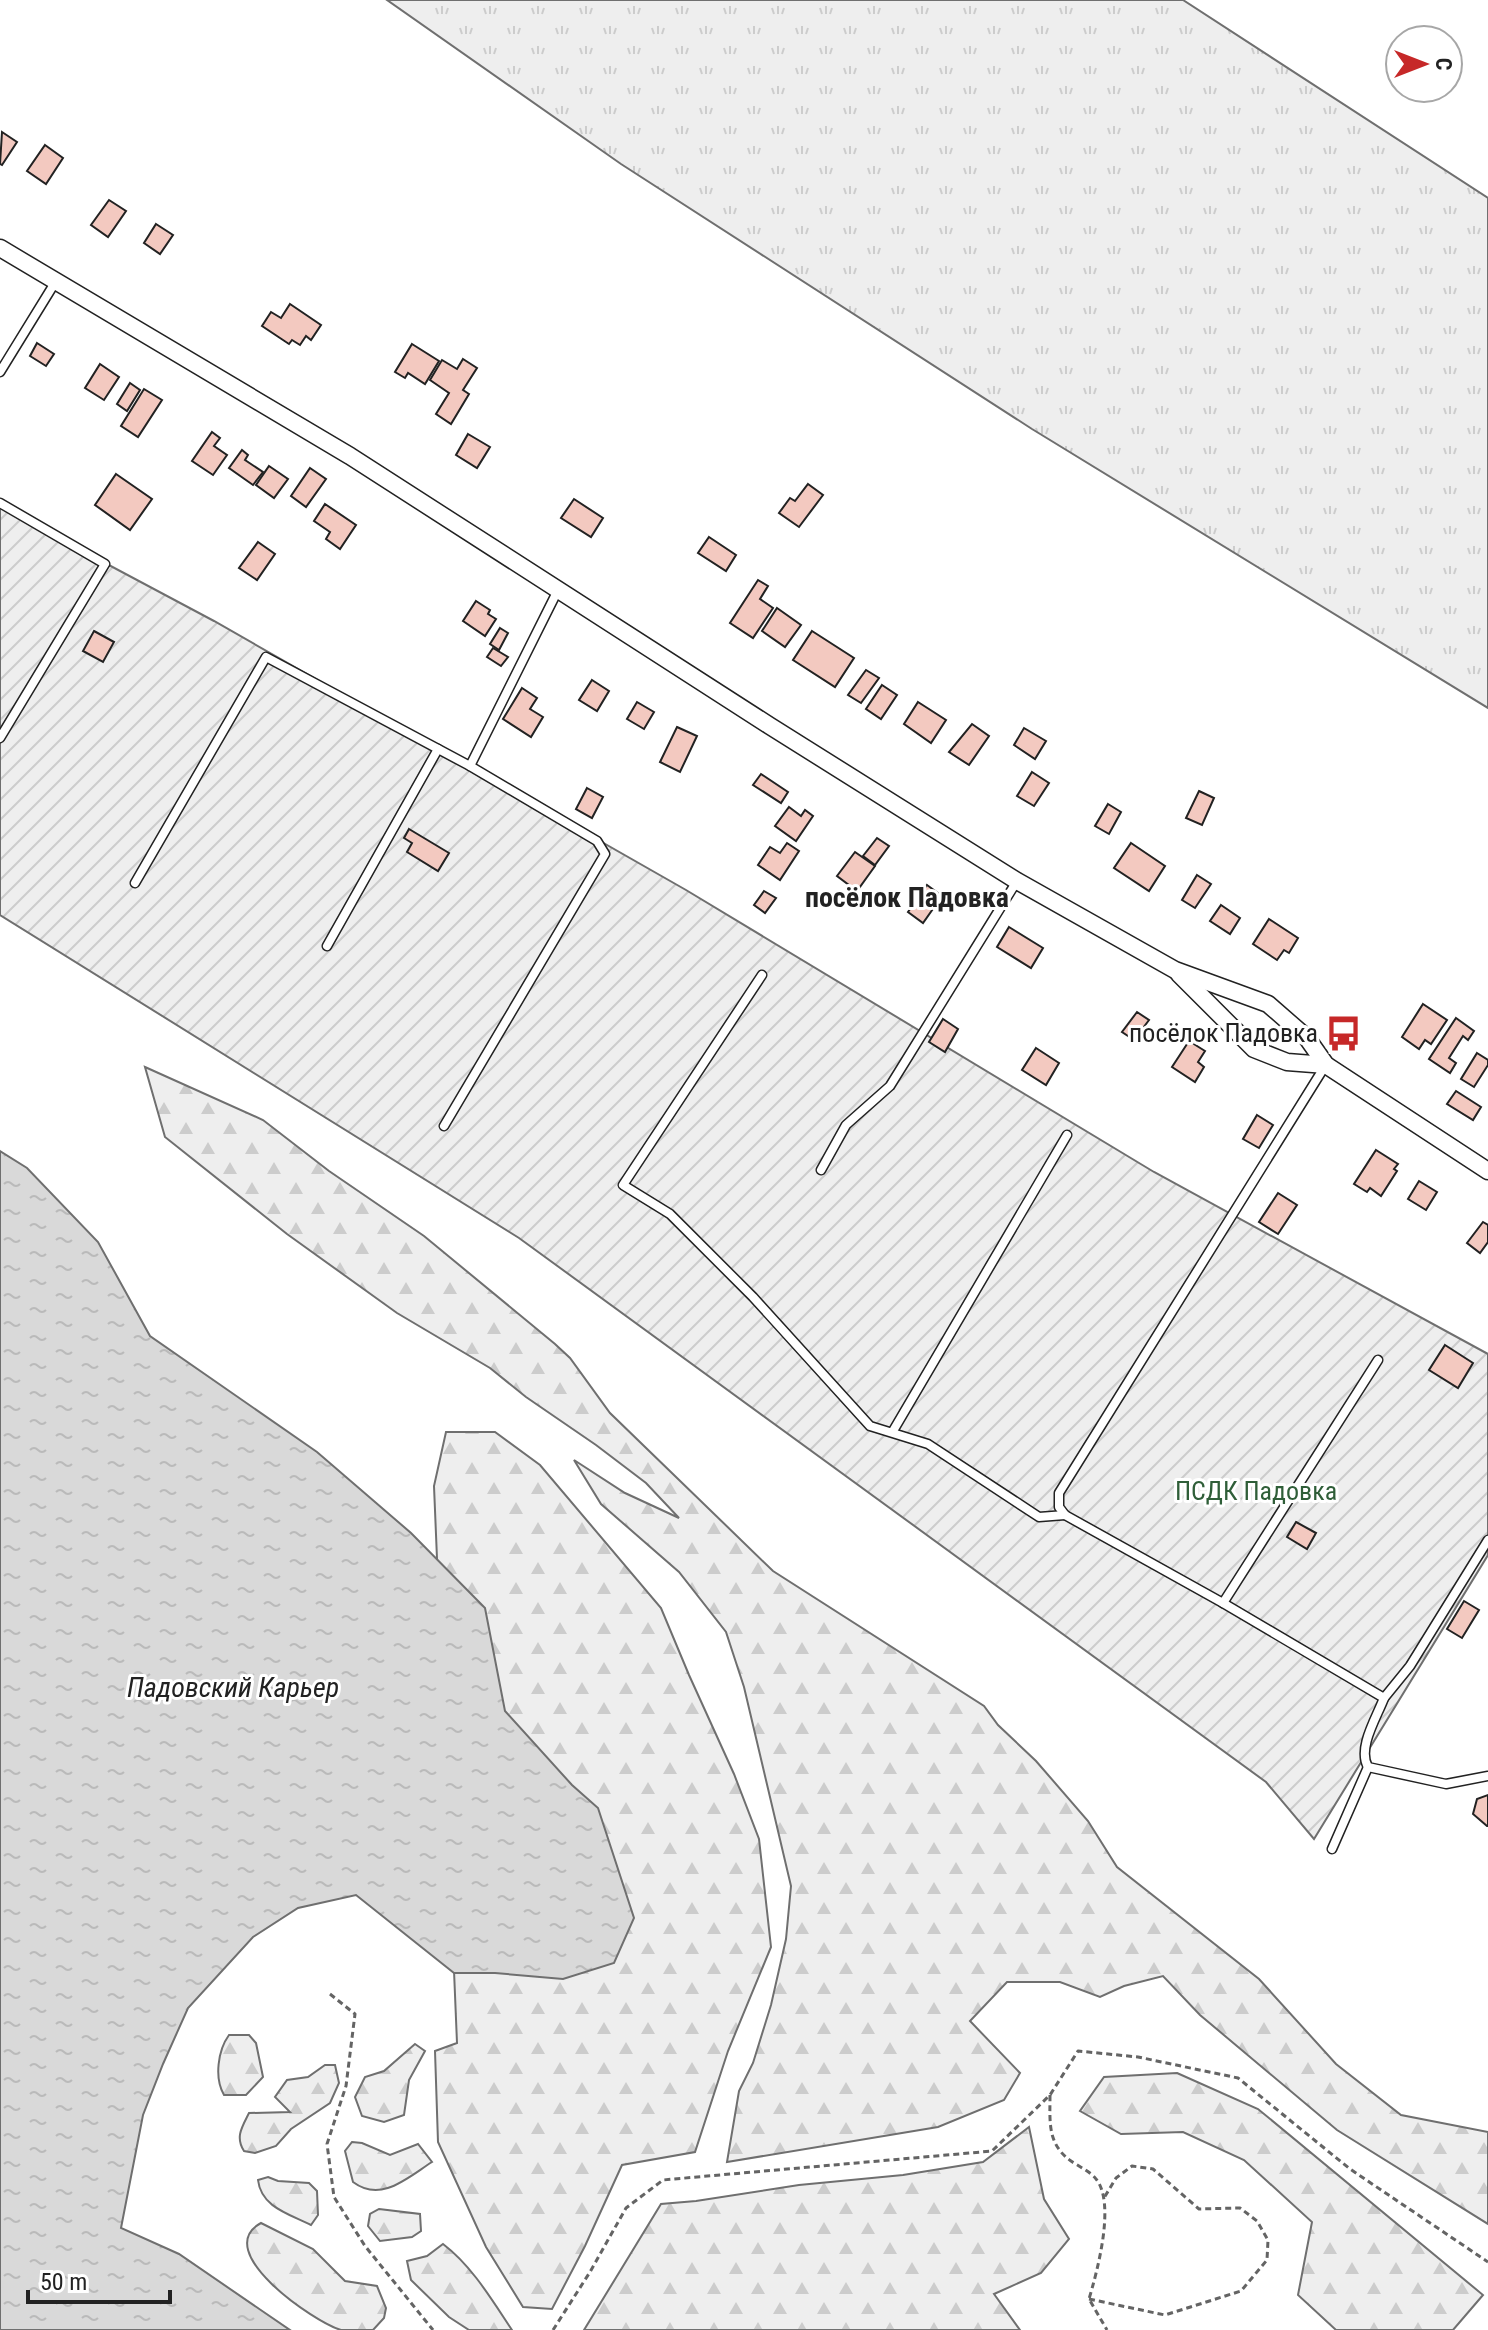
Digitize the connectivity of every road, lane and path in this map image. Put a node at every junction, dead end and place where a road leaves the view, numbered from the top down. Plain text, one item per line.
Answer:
1 (0, 248) edge
2 (56, 281) junction
3 (0, 372) edge
4 (0, 503) edge
5 (558, 590) junction
6 (0, 738) edge
7 (438, 749) junction
8 (470, 766) junction
9 (1017, 881) junction
10 (135, 883) dead end
11 (327, 946) dead end
12 (1175, 970) junction
13 (762, 975) dead end
14 (1326, 1065) junction
15 (444, 1126) dead end
16 (1067, 1135) dead end
17 (821, 1170) dead end
18 (1488, 1171) edge
19 (1378, 1360) dead end
20 (893, 1431) junction
21 (1065, 1515) junction
22 (1488, 1540) edge
23 (1223, 1603) junction
24 (1384, 1698) junction
25 (1368, 1767) junction
26 (1488, 1776) edge
27 (1332, 1849) dead end
28 (330, 1994) dead end
29 (1050, 2095) junction
30 (1104, 2198) junction
31 (1488, 2262) edge
32 (1089, 2299) junction
33 (433, 2330) edge
34 (553, 2330) edge
35 (1107, 2330) edge

1 - 2 street
2 - 3 lane
2 - 5 street
4 - 6 lane
5 - 8 lane
5 - 9 street
7 - 8 lane
7 - 10 lane
7 - 11 lane
8 - 15 lane
9 - 12 street
9 - 17 lane
12 - 14 street
12 - 14 street
13 - 20 lane
14 - 18 street
14 - 21 lane
16 - 20 lane
19 - 23 lane
20 - 21 lane
21 - 23 lane
22 - 24 lane
23 - 24 lane
24 - 25 lane
25 - 26 lane
25 - 27 lane
28 - 33 path
29 - 30 path
29 - 31 path
29 - 34 path
30 - 32 path
30 - 32 path
32 - 35 path

